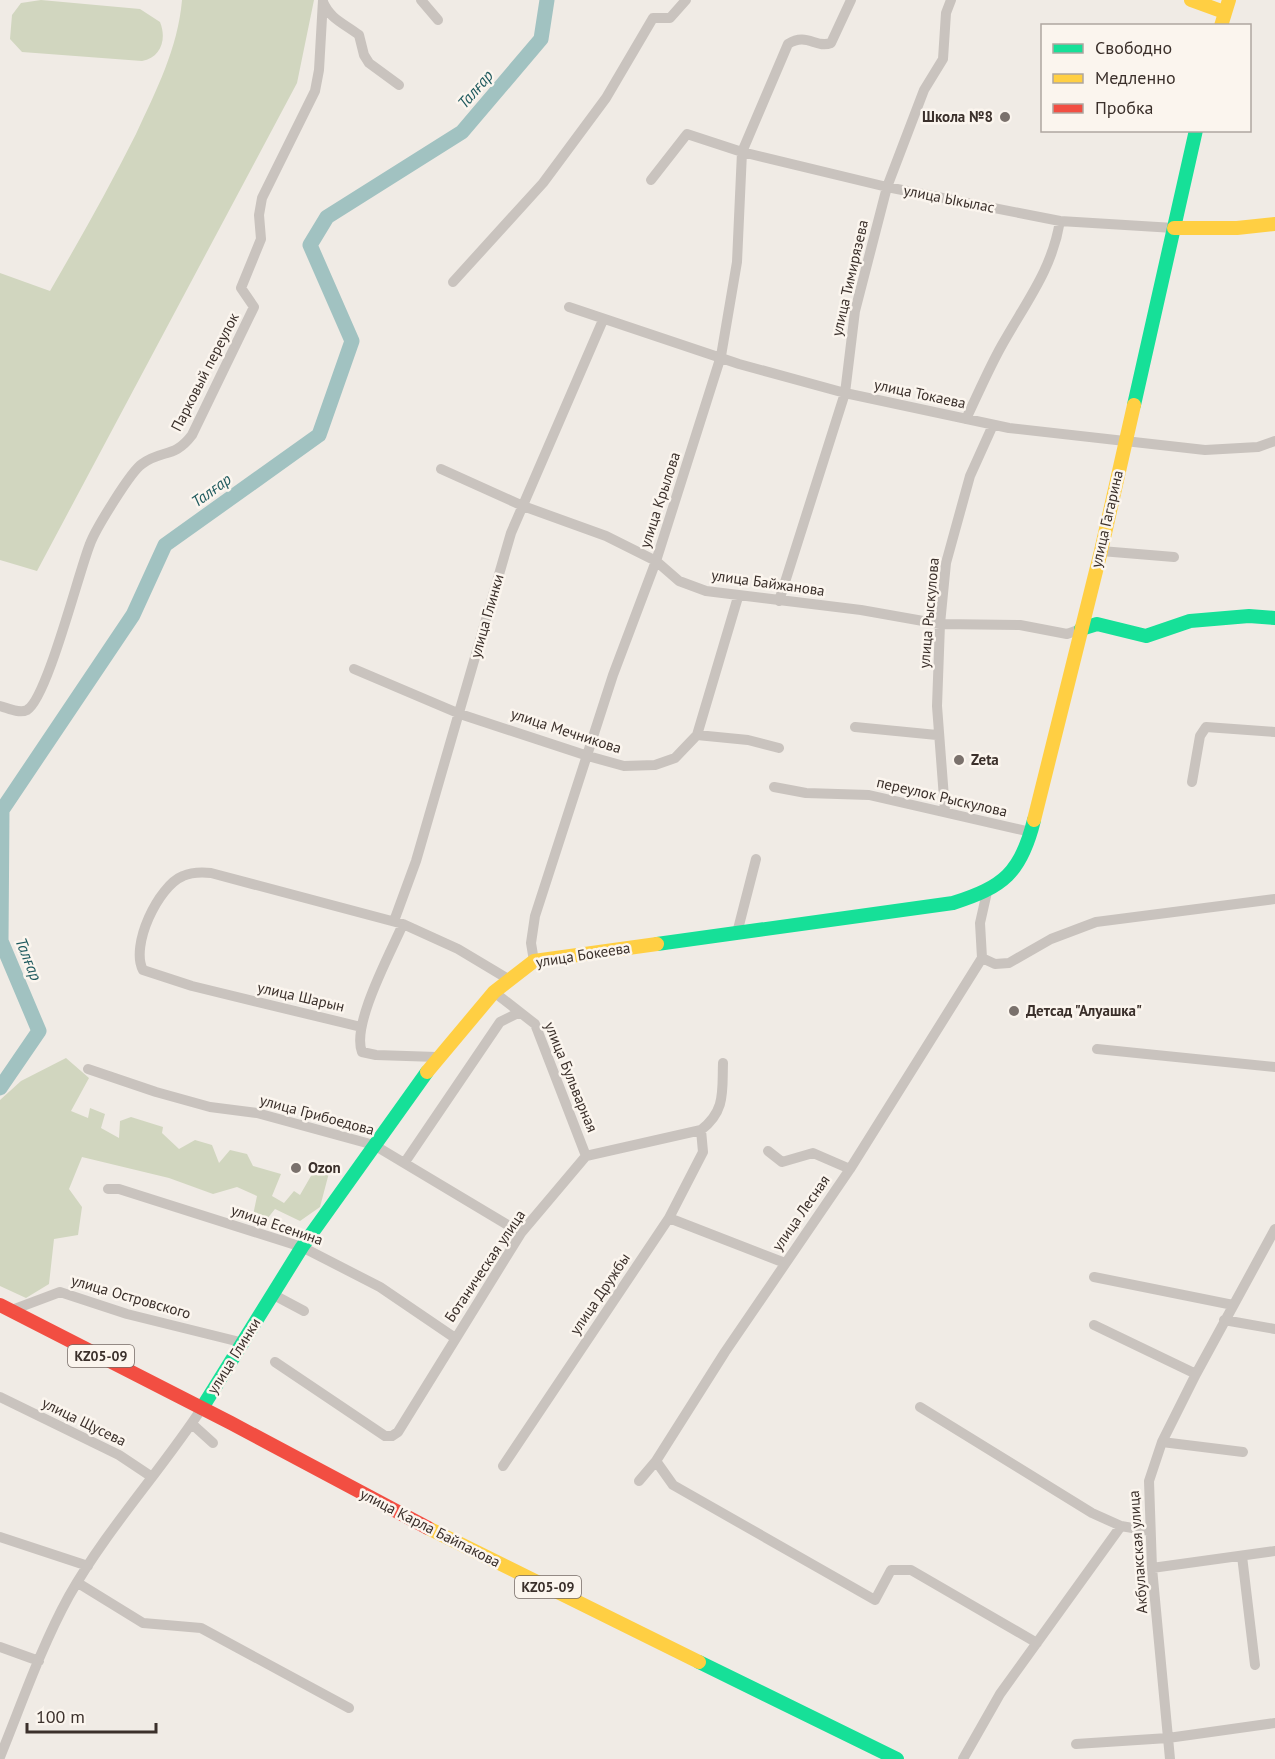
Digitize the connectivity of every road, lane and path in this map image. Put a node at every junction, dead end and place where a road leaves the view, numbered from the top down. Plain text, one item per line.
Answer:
1 (421, 0) edge
2 (686, 0) edge
3 (851, 0) edge
4 (951, 0) edge
5 (1191, 0) edge
6 (323, 1) edge
7 (1225, 12) edge
8 (438, 20) dead end
9 (399, 85) dead end
10 (1196, 132) edge
11 (742, 152) junction
12 (651, 180) dead end
13 (887, 187) junction
14 (1060, 221) junction
15 (1275, 224) edge
16 (1174, 228) junction
17 (453, 282) dead end
18 (569, 307) dead end
19 (603, 320) junction
20 (721, 356) junction
21 (845, 393) junction
22 (966, 419) junction
23 (993, 425) junction
24 (1275, 441) edge
25 (1125, 442) junction
26 (441, 469) dead end
27 (523, 506) junction
28 (1101, 551) junction
29 (1174, 557) dead end
30 (656, 561) junction
31 (738, 597) junction
32 (779, 601) junction
33 (1087, 607) junction
34 (1275, 618) edge
35 (940, 624) junction
36 (1097, 624) junction
37 (1081, 629) junction
38 (354, 669) dead end
39 (0, 706) edge
40 (460, 714) junction
41 (855, 728) dead end
42 (1275, 732) edge
43 (697, 735) junction
44 (937, 735) junction
45 (779, 748) dead end
46 (588, 756) junction
47 (1192, 782) dead end
48 (774, 787) dead end
49 (945, 811) junction
50 (1031, 832) junction
51 (756, 859) dead end
52 (987, 892) junction
53 (1275, 898) edge
54 (399, 922) junction
55 (737, 933) junction
56 (982, 958) junction
57 (534, 961) junction
58 (508, 979) junction
59 (494, 992) junction
60 (518, 1013) junction
61 (361, 1027) junction
62 (1097, 1049) dead end
63 (437, 1057) junction
64 (723, 1063) dead end
65 (1275, 1067) edge
66 (88, 1069) dead end
67 (701, 1130) junction
68 (374, 1145) junction
69 (768, 1151) dead end
70 (586, 1156) junction
71 (405, 1162) junction
72 (850, 1168) junction
73 (108, 1189) dead end
74 (669, 1218) junction
75 (1275, 1229) edge
76 (521, 1233) junction
77 (302, 1247) junction
78 (785, 1263) junction
79 (1094, 1277) dead end
80 (273, 1294) junction
81 (1233, 1305) junction
82 (6, 1308) edge
83 (304, 1311) dead end
84 (1224, 1320) junction
85 (1095, 1325) dead end
86 (1275, 1329) edge
87 (455, 1338) junction
88 (244, 1343) junction
89 (275, 1362) dead end
90 (1196, 1374) junction
91 (0, 1397) edge
92 (920, 1407) dead end
93 (202, 1408) junction
94 (192, 1424) junction
95 (1162, 1442) junction
96 (213, 1443) dead end
97 (1243, 1452) dead end
98 (656, 1461) junction
99 (503, 1466) dead end
100 (152, 1477) junction
101 (639, 1481) dead end
102 (1121, 1526) junction
103 (1150, 1531) junction
104 (0, 1537) edge
105 (1275, 1551) edge
106 (1242, 1556) junction
107 (88, 1566) junction
108 (1152, 1568) junction
109 (78, 1583) junction
110 (1037, 1643) junction
111 (0, 1647) edge
112 (39, 1661) junction
113 (1255, 1665) dead end
114 (349, 1708) dead end
115 (1275, 1723) edge
116 (1168, 1738) junction
117 (1076, 1744) dead end
118 (0, 1757) edge
119 (897, 1759) edge
120 (963, 1759) edge
121 (1170, 1759) edge

1 - 8 street
2 - 17 street
3 - 11 street, улица Крылова
4 - 13 street, улица Тимирязева
5 - 7 main road
6 - 9 street
6 - 39 street, Парковый переулок
10 - 16 main road, улица Гагарина
11 - 12 street, улица Ыкылас
11 - 13 street, улица Ыкылас
11 - 20 street, улица Крылова
13 - 14 street, улица Ыкылас
13 - 21 street, улица Тимирязева
14 - 16 street, улица Ыкылас
14 - 22 street
15 - 16 main road, улица Ыкылас
16 - 25 main road, улица Гагарина
18 - 19 street, улица Токаева
19 - 20 street, улица Токаева
19 - 27 street, улица Глинки
20 - 21 street, улица Токаева
20 - 30 street, улица Крылова
21 - 22 street, улица Токаева
21 - 32 street, улица Тимирязева
22 - 23 street, улица Токаева
23 - 25 street, улица Токаева
23 - 35 street, улица Рыскулова
24 - 25 street, улица Токаева
25 - 28 main road, улица Гагарина
26 - 27 street, улица Байжанова
27 - 30 street, улица Байжанова
27 - 40 street, улица Глинки
28 - 29 street
28 - 33 main road, улица Гагарина
30 - 31 street, улица Байжанова
30 - 46 street, улица Крылова
31 - 32 street, улица Байжанова
31 - 43 street, улица Мечникова
32 - 35 street, улица Байжанова
33 - 36 main road
33 - 37 main road, улица Гагарина
34 - 36 main road
35 - 37 street, улица Байжанова
35 - 44 street, улица Рыскулова
36 - 37 main road
37 - 50 main road, улица Гагарина
38 - 40 street, улица Мечникова
40 - 46 street, улица Мечникова
40 - 54 street, улица Глинки
41 - 44 street
42 - 47 street
43 - 45 street
43 - 46 street, улица Мечникова
44 - 49 street, улица Рыскулова
46 - 57 street, улица Крылова
48 - 49 street, переулок Рыскулова
49 - 50 street, переулок Рыскулова
50 - 52 main road, улица Гагарина
51 - 55 street
52 - 55 main road, улица Бокеева
52 - 56 street
53 - 56 street
54 - 58 street
54 - 61 street, улица Глинки
54 - 61 street, улица Шарын
55 - 57 main road, улица Бокеева
56 - 72 street, улица Лесная
57 - 58 main road, улица Бокеева
58 - 59 main road, улица Глинки
59 - 60 street, улица Бульварная
59 - 63 main road, улица Глинки
60 - 70 street, улица Бульварная
60 - 71 street
61 - 63 street, улица Шарын
62 - 65 street
63 - 68 main road, улица Глинки
64 - 67 street
66 - 68 street, улица Грибоедова
67 - 70 street
67 - 74 street, улица Дружбы
68 - 71 street, улица Грибоедова
68 - 77 main road, улица Глинки
69 - 72 street
70 - 76 street, Ботаническая улица
71 - 76 street, улица Грибоедова
72 - 78 street, улица Лесная
73 - 77 street, улица Есенина
74 - 78 street
74 - 99 street, улица Дружбы
75 - 81 street, Акбулакская улица
76 - 87 street, Ботаническая улица
77 - 80 main road, улица Глинки
77 - 87 street, улица Есенина
78 - 98 street, улица Лесная
79 - 81 street
80 - 83 street
80 - 88 main road, улица Глинки
81 - 84 street, Акбулакская улица
82 - 88 street, улица Островского
82 - 93 main road, улица Карла Байпакова / KZ05-09
84 - 86 street
84 - 90 street, Акбулакская улица
85 - 90 street
87 - 89 street, Ботаническая улица
88 - 93 main road, улица Глинки
90 - 95 street, Акбулакская улица
91 - 100 street, улица Щусева
92 - 102 street
93 - 94 street, улица Глинки
93 - 119 main road, улица Карла Байпакова / KZ05-09
94 - 96 street
94 - 100 street, улица Глинки
95 - 97 street
95 - 103 street, Акбулакская улица
98 - 101 street, улица Лесная
98 - 110 street
100 - 107 street, улица Глинки
102 - 103 street
102 - 110 street
103 - 108 street, Акбулакская улица
104 - 107 street
105 - 106 street
106 - 108 street
106 - 113 street
107 - 109 street, улица Глинки
108 - 116 street, Акбулакская улица
109 - 112 street, улица Глинки
109 - 114 street
110 - 120 street
111 - 112 street
112 - 118 street, улица Глинки
115 - 116 street
116 - 117 street
116 - 121 street, Акбулакская улица

